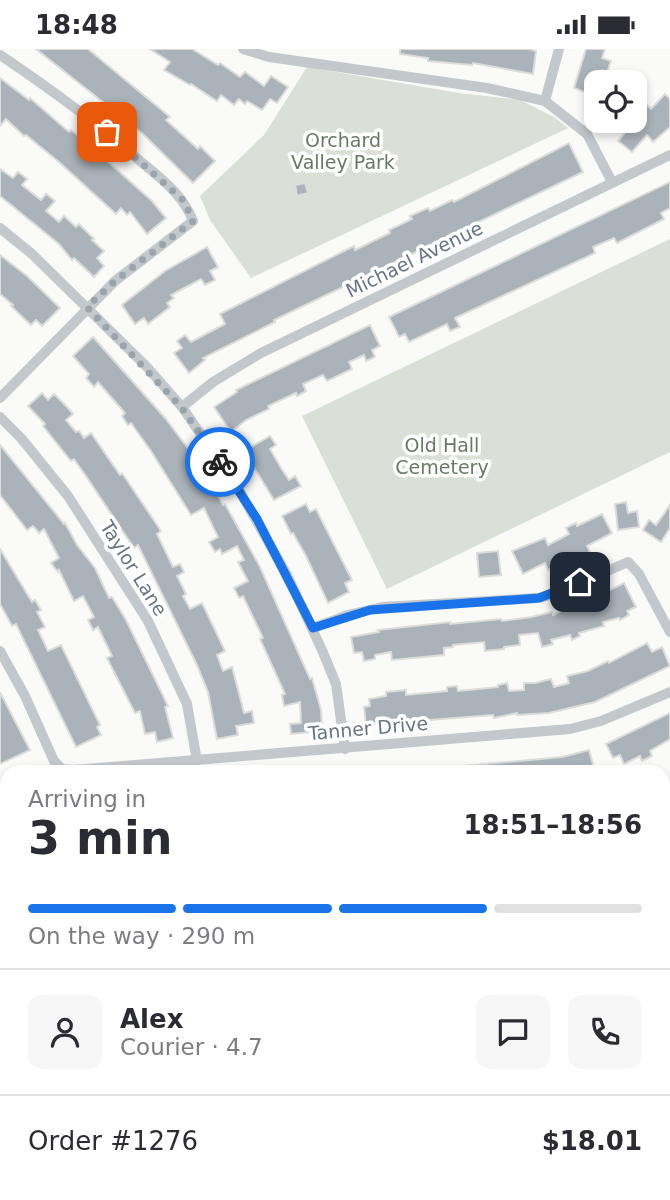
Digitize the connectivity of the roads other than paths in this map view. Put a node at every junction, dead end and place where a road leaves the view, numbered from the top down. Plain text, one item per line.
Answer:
1 (243, 49) edge
2 (559, 49) edge
3 (0, 55) edge
4 (545, 101) junction
5 (670, 155) edge
6 (612, 183) junction
7 (0, 228) edge
8 (87, 307) junction
9 (0, 398) edge
10 (181, 407) junction
11 (0, 417) edge
12 (313, 628) junction
13 (670, 632) edge
14 (0, 651) edge
15 (670, 692) edge
16 (345, 749) junction
17 (197, 761) junction
18 (58, 765) edge
19 (142, 765) edge

1 - 4 street
2 - 4 street
3 - 8 street
4 - 6 street
5 - 6 street, Michael Avenue
6 - 10 street, Michael Avenue
7 - 8 street
8 - 9 street
8 - 10 street
10 - 12 street
11 - 17 street, Taylor Lane
12 - 13 street
12 - 16 street
14 - 18 street, Tanner Drive
15 - 16 street, Tanner Drive
16 - 17 street, Tanner Drive
17 - 19 street, Tanner Drive

